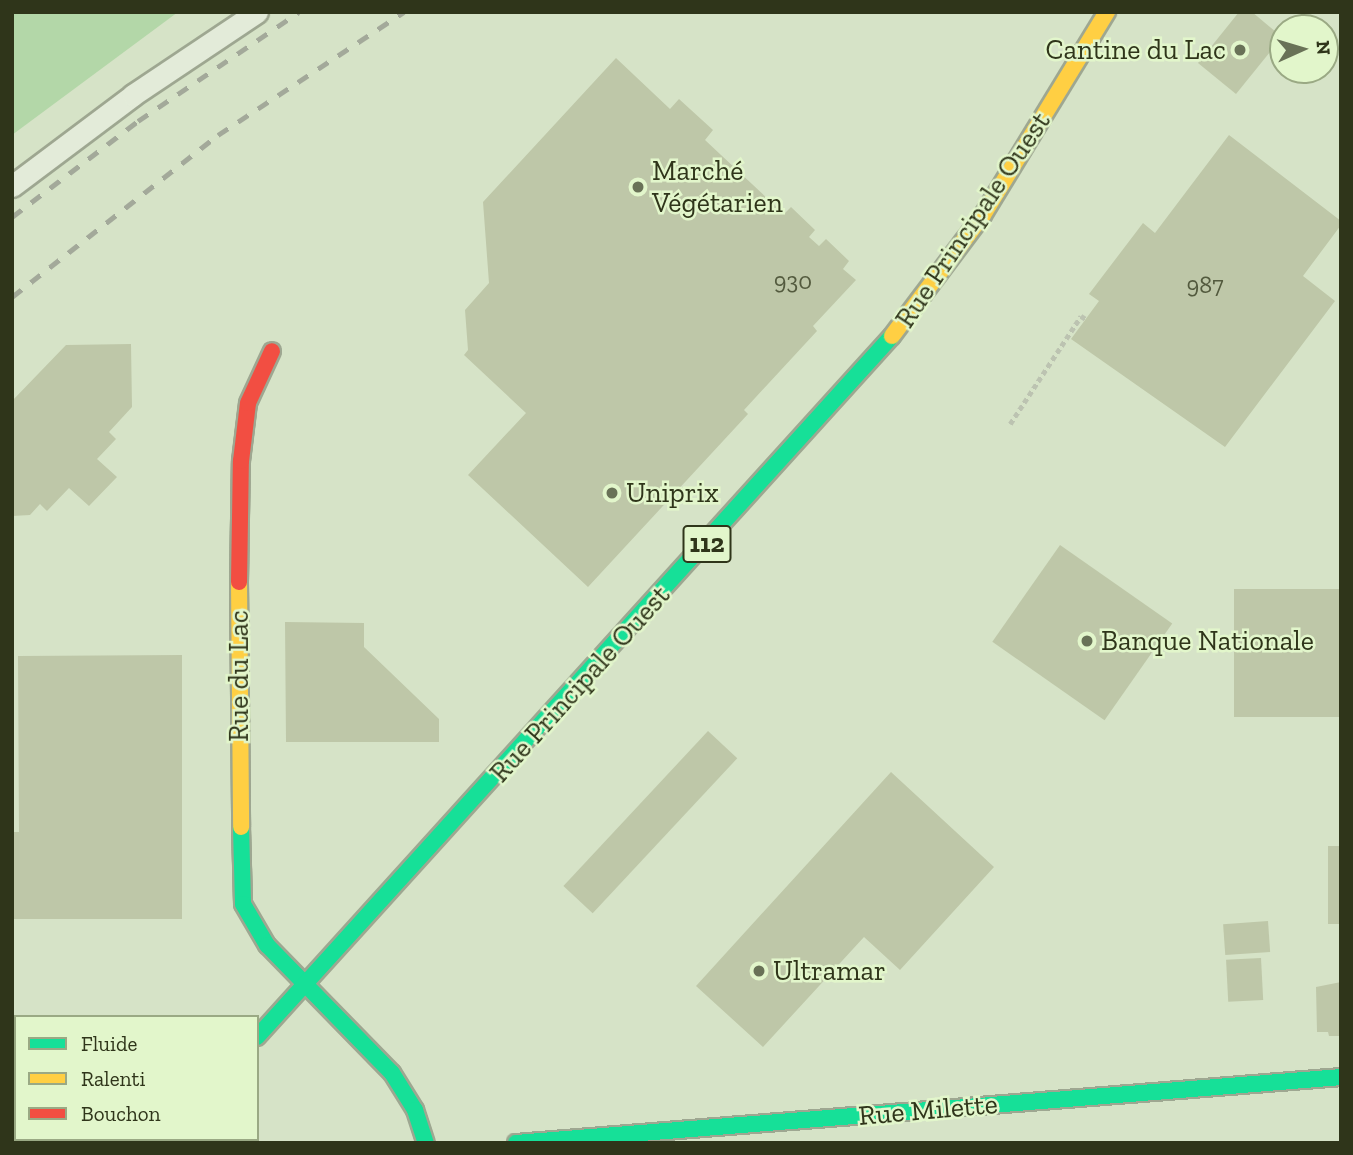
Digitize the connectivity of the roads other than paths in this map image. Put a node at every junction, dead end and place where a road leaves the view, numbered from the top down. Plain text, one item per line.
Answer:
1 (257, 12) edge
2 (1107, 12) edge
3 (12, 186) edge
4 (272, 351) dead end
5 (304, 986) junction
6 (259, 1035) edge
7 (1341, 1077) edge
8 (426, 1143) edge
9 (516, 1143) edge

1 - 3 lane
2 - 5 street, Rue Principale Ouest / 112
4 - 5 street, Rue du Lac
5 - 6 street, Rue Principale Ouest / 112
5 - 8 street, Rue du Lac
7 - 9 street, Rue Milette

